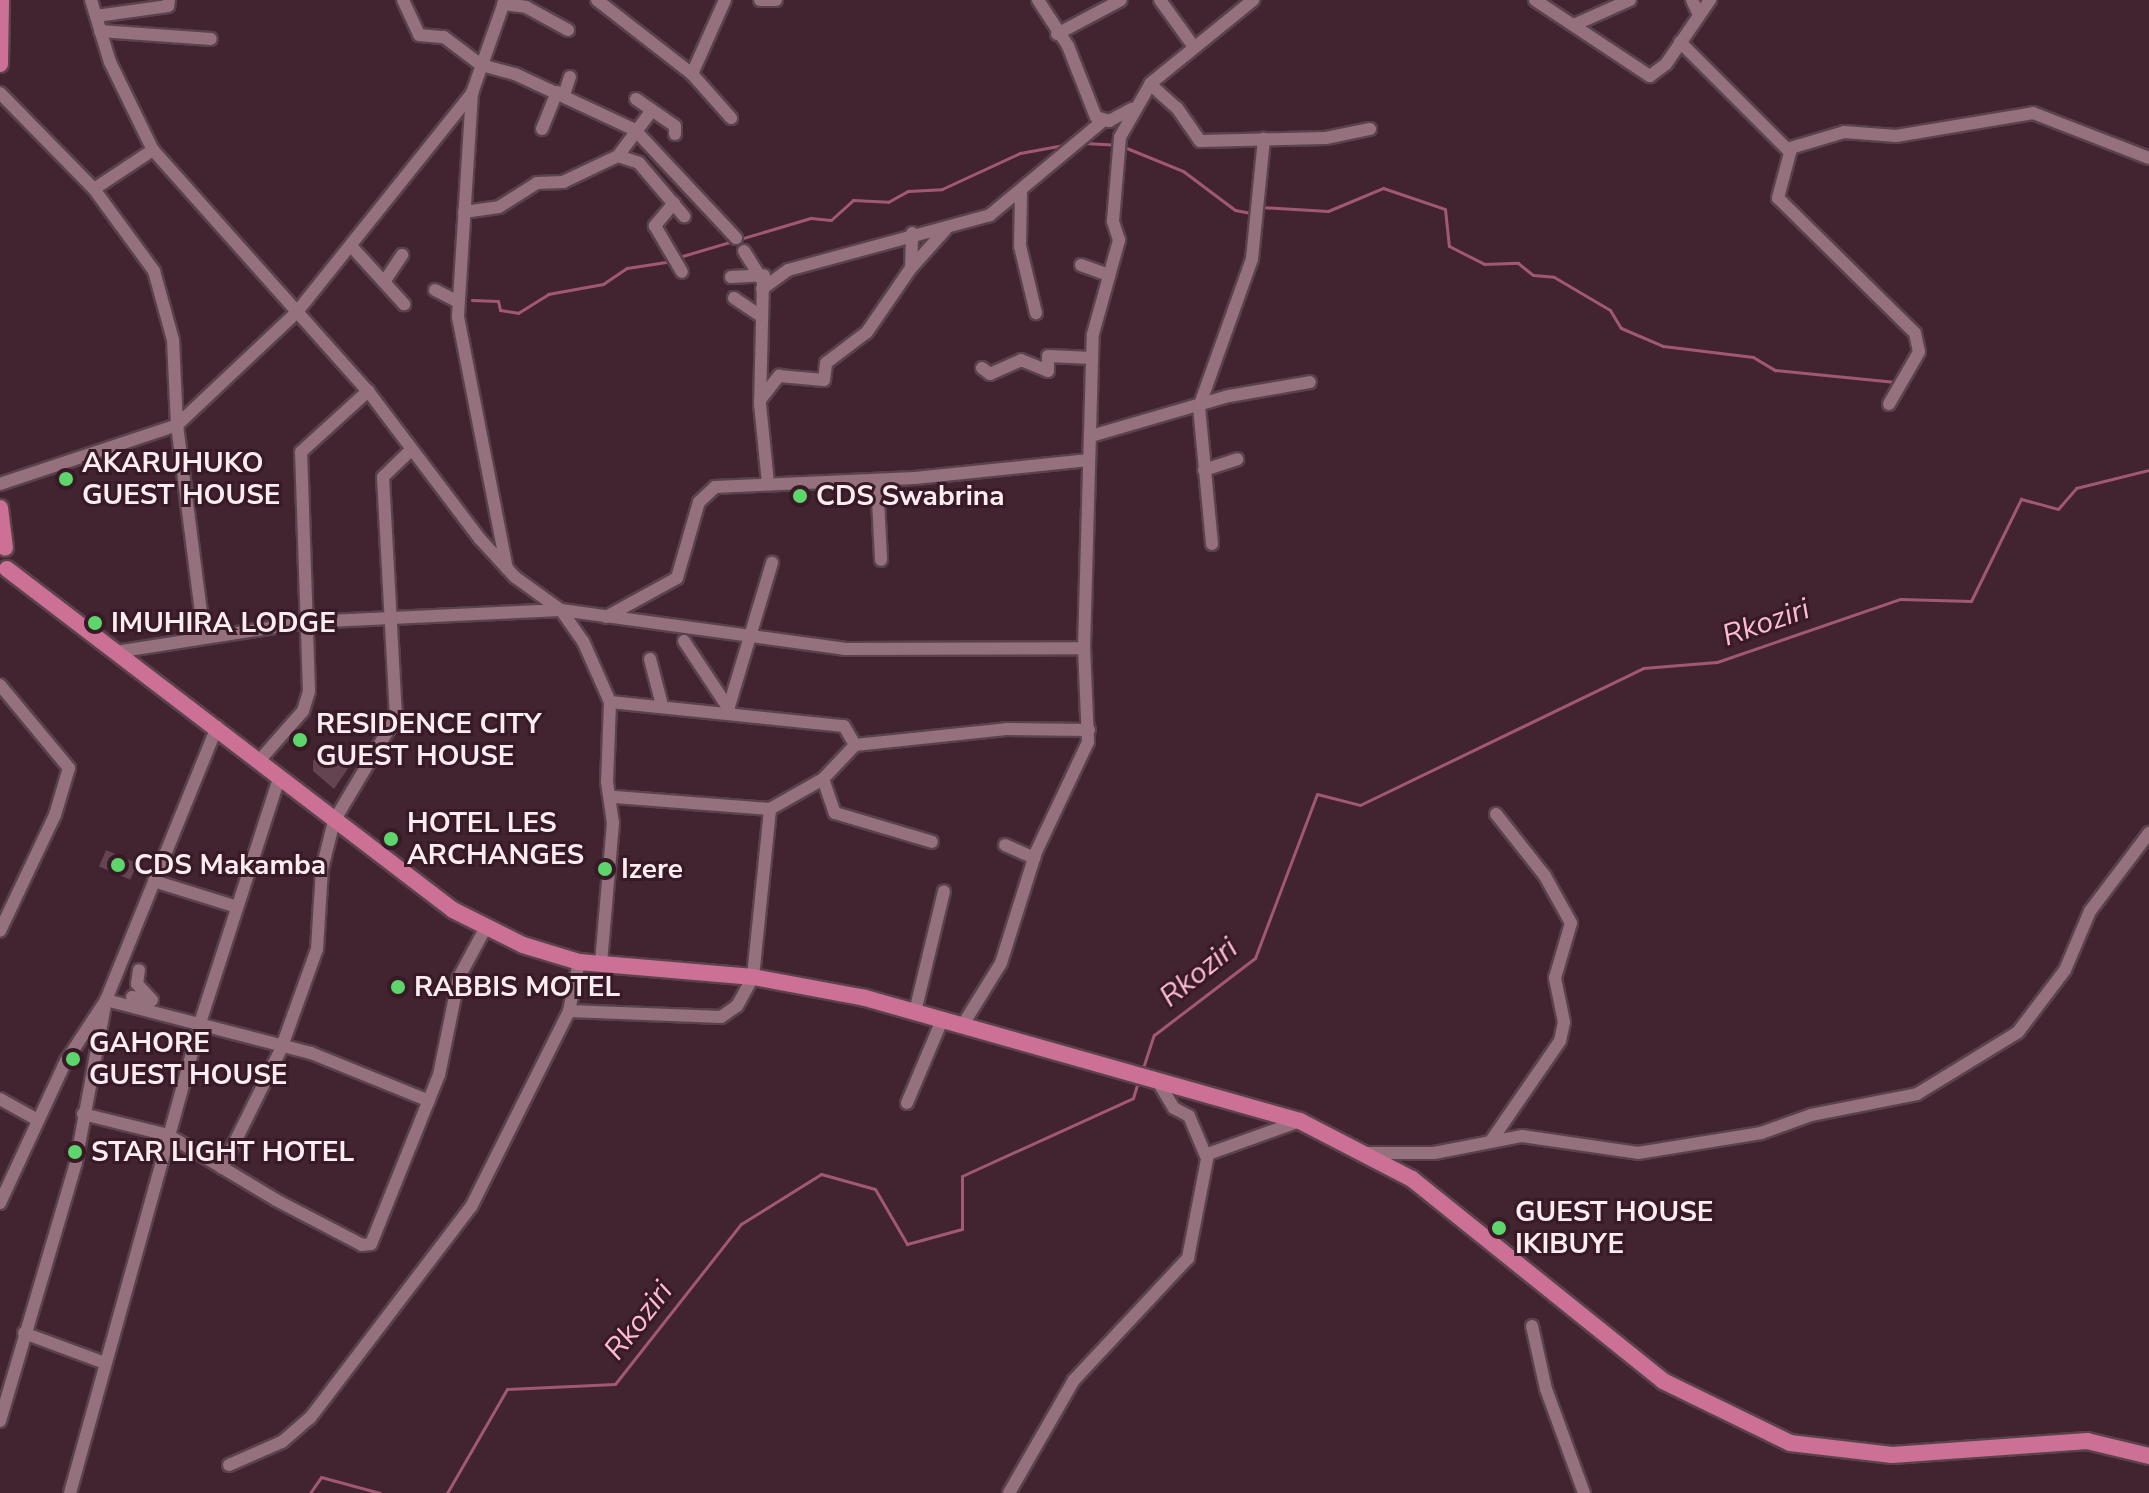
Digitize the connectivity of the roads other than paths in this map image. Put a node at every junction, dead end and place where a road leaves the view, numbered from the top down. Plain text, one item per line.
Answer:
1 (1, 0) edge
2 (91, 0) edge
3 (169, 0) edge
4 (403, 0) edge
5 (597, 0) edge
6 (725, 0) edge
7 (760, 0) edge
8 (776, 0) edge
9 (1038, 0) edge
10 (1121, 0) edge
11 (1160, 0) edge
12 (1253, 0) edge
13 (1535, 0) edge
14 (1630, 0) edge
15 (1692, 0) edge
16 (1710, 0) edge
17 (504, 2) edge
18 (1699, 15) junction
19 (96, 16) junction
20 (1576, 24) junction
21 (568, 30) dead end
22 (100, 31) junction
23 (1057, 34) junction
24 (211, 39) dead end
25 (1680, 42) junction
26 (1194, 47) junction
27 (0, 64) edge
28 (481, 65) junction
29 (692, 74) junction
30 (570, 77) dead end
31 (1150, 84) junction
32 (0, 93) edge
33 (472, 93) junction
34 (560, 94) junction
35 (636, 99) dead end
36 (1132, 109) junction
37 (652, 110) junction
38 (731, 118) dead end
39 (1104, 120) junction
40 (542, 129) dead end
41 (1370, 129) dead end
42 (635, 130) junction
43 (1091, 130) junction
44 (1122, 131) junction
45 (675, 134) dead end
46 (1264, 139) junction
47 (1791, 149) junction
48 (153, 150) junction
49 (618, 156) junction
50 (2149, 158) edge
51 (94, 189) junction
52 (1021, 193) junction
53 (674, 203) junction
54 (464, 212) junction
55 (684, 216) dead end
56 (941, 230) junction
57 (913, 234) junction
58 (736, 238) dead end
59 (351, 246) junction
60 (744, 251) dead end
61 (402, 255) dead end
62 (1081, 265) dead end
63 (911, 268) junction
64 (682, 272) dead end
65 (762, 275) junction
66 (1109, 275) junction
67 (731, 277) dead end
68 (776, 278) junction
69 (386, 279) junction
70 (762, 289) junction
71 (435, 290) dead end
72 (734, 298) dead end
73 (457, 301) junction
74 (404, 304) dead end
75 (296, 313) junction
76 (1036, 313) dead end
77 (761, 316) junction
78 (1092, 358) junction
79 (982, 368) dead end
80 (761, 371) junction
81 (779, 376) junction
82 (1310, 382) dead end
83 (368, 391) junction
84 (760, 400) junction
85 (1889, 404) dead end
86 (1199, 407) junction
87 (177, 425) junction
88 (1091, 436) junction
89 (411, 450) junction
90 (1237, 459) dead end
91 (1089, 460) junction
92 (1204, 470) junction
93 (877, 480) junction
94 (768, 483) junction
95 (0, 484) edge
96 (0, 508) edge
97 (1212, 544) dead end
98 (2, 546) edge
99 (881, 560) dead end
100 (772, 563) dead end
101 (507, 568) junction
102 (4, 572) edge
103 (561, 610) junction
104 (393, 616) junction
105 (606, 617) junction
106 (307, 622) junction
107 (204, 635) junction
108 (751, 637) junction
109 (684, 641) dead end
110 (1084, 648) junction
111 (122, 651) junction
112 (650, 659) dead end
113 (0, 685) edge
114 (610, 702) junction
115 (662, 705) junction
116 (728, 711) junction
117 (217, 727) junction
118 (1089, 730) junction
119 (855, 745) junction
120 (258, 762) junction
121 (279, 779) junction
122 (823, 779) junction
123 (614, 797) junction
124 (770, 809) junction
125 (1496, 814) dead end
126 (334, 821) junction
127 (2149, 833) edge
128 (932, 842) dead end
129 (1005, 845) dead end
130 (1034, 858) junction
131 (154, 881) junction
132 (944, 891) dead end
133 (237, 907) junction
134 (485, 929) junction
135 (0, 931) edge
136 (579, 962) junction
137 (601, 963) junction
138 (753, 977) junction
139 (106, 1000) junction
140 (569, 1011) junction
141 (915, 1012) junction
142 (942, 1020) junction
143 (200, 1023) junction
144 (962, 1026) junction
145 (281, 1049) junction
146 (1151, 1077) junction
147 (0, 1099) edge
148 (429, 1101) junction
149 (907, 1103) dead end
150 (83, 1114) junction
151 (36, 1119) junction
152 (1300, 1121) junction
153 (168, 1135) junction
154 (1491, 1141) junction
155 (1368, 1153) junction
156 (1206, 1156) junction
157 (222, 1168) junction
158 (0, 1203) edge
159 (1532, 1326) dead end
160 (24, 1333) junction
161 (102, 1362) junction
162 (0, 1421) edge
163 (2149, 1456) edge
164 (229, 1465) dead end
165 (70, 1493) edge
166 (1009, 1493) edge
167 (1584, 1493) edge

1 - 27 main road
2 - 19 street
3 - 19 street
4 - 28 street
5 - 29 street
6 - 29 street
7 - 8 street
9 - 23 street
10 - 23 street
11 - 26 street
12 - 26 street
13 - 20 street
14 - 20 street
15 - 18 street
16 - 18 street
17 - 21 street
17 - 28 street
18 - 25 street
19 - 22 street
20 - 25 street
22 - 24 street
22 - 48 street
23 - 39 street
25 - 47 street
26 - 31 street
28 - 33 street
28 - 34 street
29 - 38 street
30 - 34 street
31 - 36 street
31 - 46 street
32 - 51 street
33 - 54 street
33 - 59 street
34 - 40 street
34 - 42 street
35 - 37 street
36 - 39 street
36 - 44 street
37 - 42 street
37 - 45 street
39 - 43 street
41 - 46 street
42 - 49 street
42 - 58 street
43 - 44 street
43 - 52 street
44 - 66 street
46 - 86 street
47 - 50 street
47 - 85 street
48 - 51 street
48 - 75 street
49 - 53 street
49 - 54 street
51 - 87 street
52 - 56 street
52 - 76 street
53 - 55 street
53 - 64 street
54 - 73 street
56 - 57 street
56 - 63 street
57 - 63 street
57 - 68 street
59 - 69 street
59 - 75 street
60 - 65 street
61 - 69 street
62 - 66 street
63 - 81 street
65 - 67 street
65 - 68 street
65 - 70 street
66 - 78 street
68 - 70 street
69 - 74 street
70 - 77 street
71 - 73 street
72 - 77 street
73 - 101 street
75 - 83 street
75 - 87 street
77 - 80 street
78 - 79 street
78 - 88 street
80 - 81 street
80 - 84 street
81 - 84 street
82 - 86 street
83 - 89 street
83 - 106 street
84 - 94 street
86 - 88 street
86 - 92 street
87 - 95 street
87 - 107 street
88 - 91 street
89 - 101 street
89 - 104 street
90 - 92 street
91 - 93 street
91 - 110 street
92 - 97 street
93 - 94 street
93 - 99 street
94 - 105 street
96 - 98 main road
98 - 102 main road
100 - 108 street
101 - 103 street
102 - 111 main road
103 - 104 street
103 - 105 street
103 - 114 street
104 - 106 street
104 - 126 street
105 - 108 street
106 - 107 street
106 - 120 street
107 - 111 street
108 - 110 street
108 - 116 street
109 - 116 street
110 - 118 street
111 - 117 main road
112 - 115 street
113 - 135 street
114 - 115 street
114 - 123 street
115 - 116 street
116 - 119 street
117 - 120 main road
117 - 131 street
118 - 119 street
118 - 130 street
119 - 122 street
120 - 121 main road
121 - 126 main road
121 - 133 street
122 - 124 street
122 - 128 street
123 - 124 street
123 - 137 street
124 - 138 street
125 - 154 street
126 - 134 main road
126 - 145 street
127 - 154 street
129 - 130 street
130 - 144 street
131 - 133 street
131 - 139 street
132 - 141 street
133 - 143 street
134 - 136 main road
134 - 148 street
136 - 137 main road
136 - 140 street
137 - 138 main road
138 - 140 street
138 - 141 main road
139 - 143 street
139 - 150 street
139 - 151 street
140 - 164 street
141 - 142 main road
142 - 144 main road
142 - 149 street
143 - 145 street
143 - 153 street
144 - 146 main road
145 - 148 street
145 - 157 street
146 - 152 main road
146 - 156 street
147 - 151 street
148 - 157 street
150 - 153 street
150 - 160 street
151 - 158 street
152 - 155 main road
152 - 156 street
153 - 157 street
153 - 161 street
154 - 155 street
155 - 163 main road
156 - 166 street
159 - 167 street
160 - 161 street
160 - 162 street
161 - 165 street

